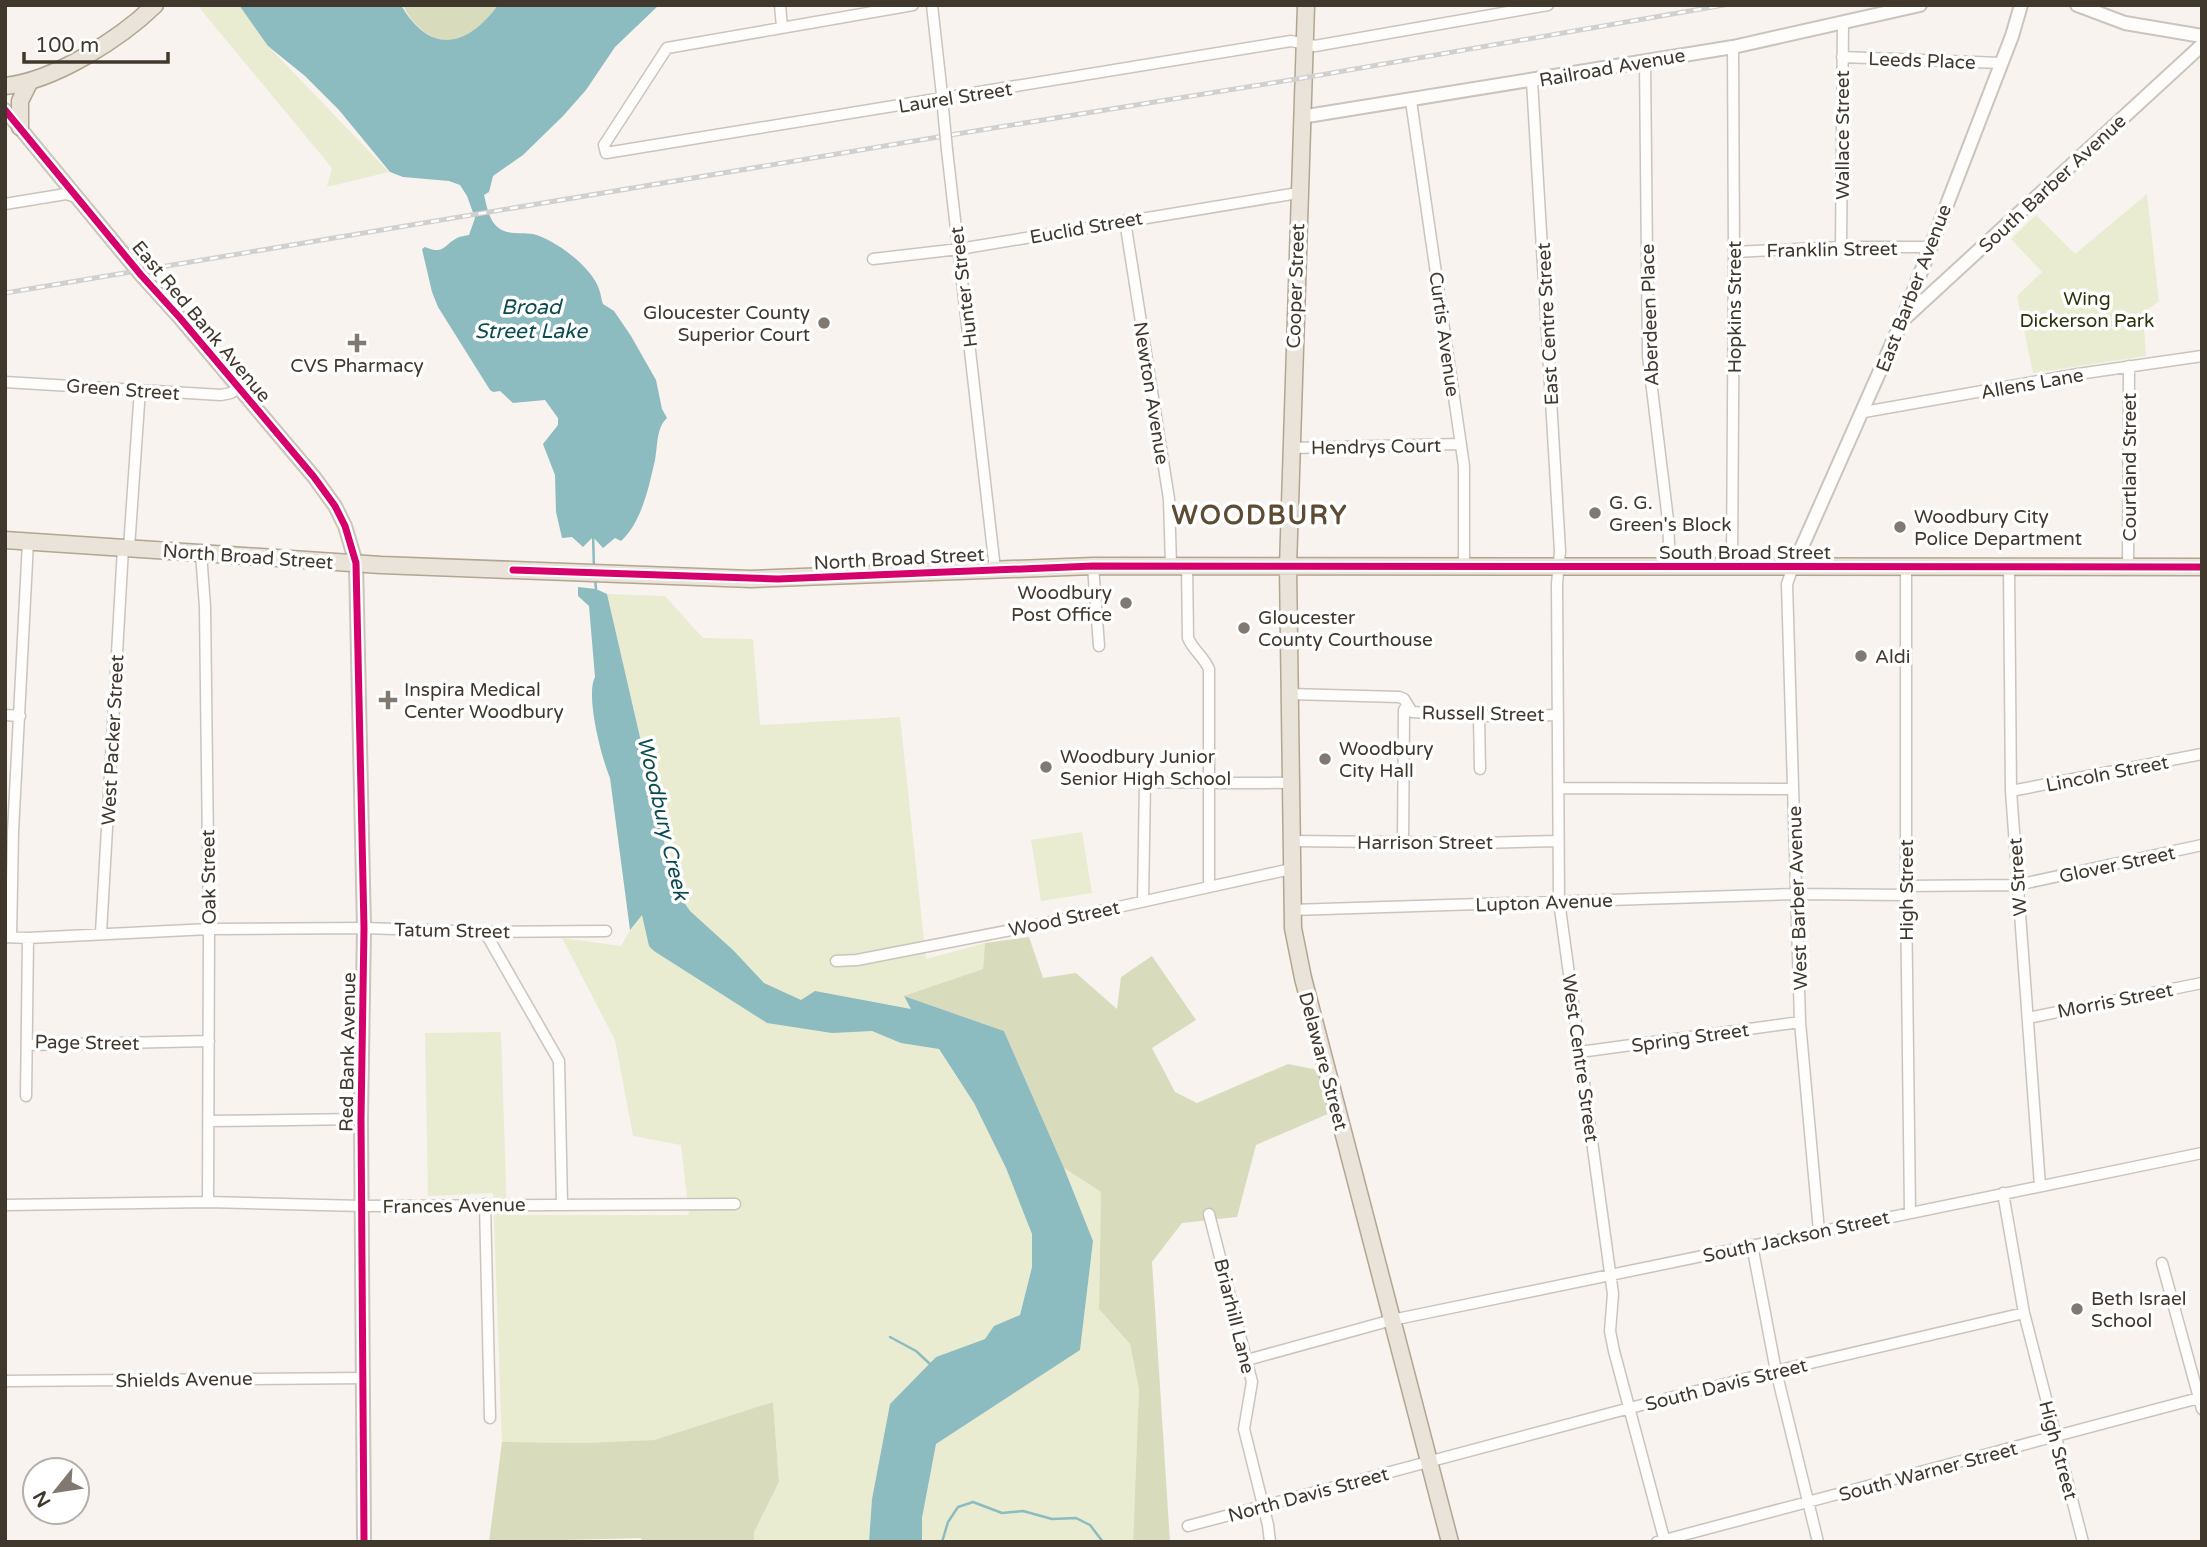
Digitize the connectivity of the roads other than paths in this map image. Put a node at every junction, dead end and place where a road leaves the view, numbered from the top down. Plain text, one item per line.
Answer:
1 (155, 5) edge
2 (780, 5) edge
3 (913, 5) edge
4 (932, 5) edge
5 (1306, 5) edge
6 (1548, 5) edge
7 (1920, 5) edge
8 (2021, 5) edge
9 (2077, 5) edge
10 (1843, 23) junction
11 (782, 27) junction
12 (2202, 36) edge
13 (1304, 44) junction
14 (2202, 45) edge
15 (1732, 47) junction
16 (1842, 57) junction
17 (1645, 62) junction
18 (2001, 63) junction
19 (30, 81) junction
20 (1532, 81) junction
21 (5, 86) edge
22 (1410, 101) junction
23 (943, 103) junction
24 (5, 110) edge
25 (1301, 117) junction
26 (20, 127) junction
27 (1298, 193) junction
28 (80, 199) junction
29 (5, 204) edge
30 (1125, 221) junction
31 (1841, 247) junction
32 (1929, 247) junction
33 (959, 249) junction
34 (1734, 252) junction
35 (873, 259) dead end
36 (1902, 321) junction
37 (2202, 356) edge
38 (2130, 366) junction
39 (5, 382) edge
40 (238, 388) junction
41 (140, 389) junction
42 (1864, 412) junction
43 (1461, 444) junction
44 (1291, 448) junction
45 (5, 540) edge
46 (28, 542) junction
47 (126, 548) junction
48 (201, 553) junction
49 (356, 563) junction
50 (1093, 566) junction
51 (1179, 566) junction
52 (1287, 567) junction
53 (1464, 567) junction
54 (1559, 567) junction
55 (1670, 567) junction
56 (1732, 567) junction
57 (1793, 567) junction
58 (2128, 567) junction
59 (2202, 567) edge
60 (1906, 568) junction
61 (2009, 568) junction
62 (996, 569) junction
63 (1099, 646) dead end
64 (1290, 694) junction
65 (1407, 705) junction
66 (5, 715) edge
67 (1557, 715) junction
68 (20, 716) junction
69 (1479, 716) junction
70 (2202, 754) edge
71 (1480, 769) dead end
72 (1209, 782) junction
73 (1290, 783) junction
74 (1559, 788) junction
75 (1793, 789) junction
76 (2011, 791) junction
77 (1291, 841) junction
78 (1559, 841) junction
79 (1403, 842) junction
80 (2202, 845) edge
81 (1292, 869) junction
82 (2017, 885) junction
83 (1209, 887) junction
84 (1906, 890) junction
85 (1797, 894) junction
86 (1143, 901) junction
87 (1559, 901) junction
88 (1292, 910) junction
89 (364, 928) junction
90 (209, 929) junction
91 (606, 931) dead end
92 (485, 932) junction
93 (101, 933) junction
94 (8, 937) edge
95 (28, 938) junction
96 (836, 961) dead end
97 (2202, 983) edge
98 (2028, 1018) junction
99 (1800, 1022) junction
100 (209, 1041) junction
101 (27, 1045) junction
102 (1580, 1052) junction
103 (26, 1096) dead end
104 (361, 1119) junction
105 (209, 1121) junction
106 (2202, 1153) edge
107 (2040, 1186) junction
108 (2003, 1193) junction
109 (208, 1202) junction
110 (485, 1204) junction
111 (562, 1204) junction
112 (735, 1204) dead end
113 (5, 1205) edge
114 (362, 1206) junction
115 (1910, 1212) junction
116 (1209, 1214) dead end
117 (1819, 1231) junction
118 (1752, 1245) junction
119 (2162, 1263) dead end
120 (1610, 1273) junction
121 (2024, 1313) junction
122 (1392, 1320) junction
123 (1247, 1360) junction
124 (1776, 1371) junction
125 (363, 1378) junction
126 (5, 1381) edge
127 (2199, 1398) junction
128 (1630, 1408) junction
129 (2202, 1409) edge
130 (490, 1418) dead end
131 (2055, 1437) junction
132 (1429, 1461) junction
133 (1808, 1502) junction
134 (1263, 1506) junction
135 (1188, 1526) dead end
136 (1662, 1541) edge
137 (364, 1542) edge
138 (1270, 1542) edge
139 (1450, 1542) edge
140 (1818, 1542) edge
141 (2083, 1542) edge

1 - 19 main road
2 - 11 street
3 - 11 street
4 - 23 street, Hunter Street
5 - 13 main road, Cooper Street
6 - 13 street, Laurel Street
7 - 10 street, Railroad Avenue
8 - 18 street, East Barber Avenue
9 - 12 street
10 - 15 street, Railroad Avenue
10 - 16 street, Wallace Street
11 - 23 street, Laurel Street
13 - 23 street, Laurel Street
13 - 25 main road, Cooper Street
14 - 36 street, South Barber Avenue
15 - 17 street, Railroad Avenue
15 - 34 street, Hopkins Street
16 - 18 street, Leeds Place
16 - 31 street, Wallace Street
17 - 20 street, Railroad Avenue
17 - 55 street, Aberdeen Place
18 - 32 street, East Barber Avenue
19 - 21 main road
19 - 26 main road
20 - 22 street, Railroad Avenue
20 - 54 street, East Centre Street
22 - 25 street, Railroad Avenue
22 - 43 street, Curtis Avenue
23 - 33 street, Hunter Street, bridge
24 - 26 street, East Red Bank Avenue
25 - 27 main road, Cooper Street
26 - 28 street, East Red Bank Avenue
27 - 30 street, Euclid Street
27 - 44 main road, Cooper Street
28 - 29 street
28 - 40 street, East Red Bank Avenue
30 - 33 street, Euclid Street
30 - 51 street, Newton Avenue
31 - 32 street, Franklin Street
31 - 34 street, Franklin Street
32 - 36 street, East Barber Avenue
33 - 35 street, Euclid Street
33 - 62 street, Hunter Street
34 - 56 street, Hopkins Street
36 - 42 street, East Barber Avenue
37 - 38 street, Allens Lane
38 - 42 street, Allens Lane
38 - 58 street, Courtland Street
39 - 41 street, Green Street
40 - 41 street, Green Street
40 - 49 street, East Red Bank Avenue
41 - 47 street, West Packer Street
42 - 57 street, East Barber Avenue
43 - 44 street, Hendrys Court
43 - 53 street, Curtis Avenue
44 - 52 main road, Cooper Street
45 - 46 main road, North Broad Street
46 - 47 main road, North Broad Street
46 - 68 street
47 - 48 main road, North Broad Street
47 - 93 street, West Packer Street
48 - 49 main road, North Broad Street
48 - 90 street, Oak Street
49 - 62 main road, North Broad Street
49 - 89 street, Red Bank Avenue
50 - 51 main road, North Broad Street
50 - 62 main road, North Broad Street
50 - 63 street
51 - 52 main road, North Broad Street
51 - 72 street, Newton Avenue
52 - 53 main road, South Broad Street
52 - 64 main road, Delaware Street
53 - 54 main road, South Broad Street
54 - 55 main road, South Broad Street
54 - 67 street, West Centre Street
55 - 56 main road, South Broad Street
56 - 57 main road, South Broad Street
57 - 60 main road, South Broad Street
57 - 75 street, West Barber Avenue
58 - 59 main road, South Broad Street
58 - 61 main road, South Broad Street
60 - 61 main road, South Broad Street
60 - 84 street, High Street
61 - 76 street, W Street
64 - 65 street, Russell Street
64 - 73 main road, Delaware Street
65 - 69 street, Russell Street
65 - 79 street
66 - 68 street
67 - 69 street, Russell Street
67 - 74 street, West Centre Street
68 - 94 street
69 - 71 street
70 - 76 street, Lincoln Street
72 - 73 street
72 - 83 street, Newton Avenue
72 - 86 street
73 - 77 main road, Delaware Street
74 - 75 street
74 - 78 street, West Centre Street
75 - 85 street, West Barber Avenue
76 - 82 street, W Street
77 - 79 street, Harrison Street
77 - 81 main road, Delaware Street
78 - 79 street, Harrison Street
78 - 87 street, West Centre Street
80 - 82 street, Glover Street
81 - 83 street, Wood Street
81 - 88 main road, Delaware Street
82 - 84 street, Glover Street
82 - 98 street, W Street
83 - 86 street, Wood Street
84 - 85 street, Glover Street
84 - 115 street, High Street
85 - 87 street, Lupton Avenue
85 - 99 street, West Barber Avenue
86 - 96 street, Wood Street
87 - 88 street, Lupton Avenue
87 - 102 street, West Centre Street
88 - 122 main road, Delaware Street
89 - 90 street, Tatum Street
89 - 92 street, Tatum Street
89 - 104 street, Red Bank Avenue
90 - 93 street, Tatum Street
90 - 100 street, Oak Street
91 - 92 street, Tatum Street
92 - 111 street
93 - 95 street, Tatum Street
94 - 95 street, Tatum Street
95 - 101 street, Page Street
97 - 98 street, Morris Street
98 - 107 street, W Street
99 - 102 street, Spring Street
99 - 117 street, West Barber Avenue
100 - 101 street, Page Street
100 - 105 street, Oak Street
101 - 103 street
102 - 120 street, West Centre Street
104 - 105 street
104 - 114 street, Red Bank Avenue
105 - 109 street, Oak Street
106 - 107 street, South Jackson Street
107 - 108 street, South Jackson Street
108 - 115 street, South Jackson Street
108 - 121 street, High Street
109 - 113 street, Frances Avenue
109 - 114 street, Frances Avenue
110 - 111 street, Frances Avenue
110 - 114 street, Frances Avenue
110 - 130 street
111 - 112 street, Frances Avenue
114 - 125 street, Red Bank Avenue
115 - 117 street, South Jackson Street
116 - 123 street, Briarhill Lane
117 - 118 street, South Jackson Street
118 - 120 street, South Jackson Street
118 - 124 street
119 - 127 street
120 - 122 street, South Jackson Street
120 - 128 street, West Centre Street
121 - 124 street, South Davis Street
121 - 131 street, High Street
122 - 123 street, South Jackson Street
122 - 132 main road, Delaware Street
123 - 134 street, Briarhill Lane
124 - 128 street, South Davis Street
124 - 133 street
125 - 126 street, Shields Avenue
125 - 137 street, Red Bank Avenue
127 - 129 street
127 - 131 street, South Warner Street
128 - 132 street, South Davis Street
128 - 136 street, West Centre Street
131 - 133 street, South Warner Street
131 - 141 street, High Street
132 - 134 street, North Davis Street
132 - 139 main road, Delaware Street
133 - 136 street, South Warner Street
133 - 140 street
134 - 135 street, North Davis Street
134 - 138 street, Briarhill Lane

